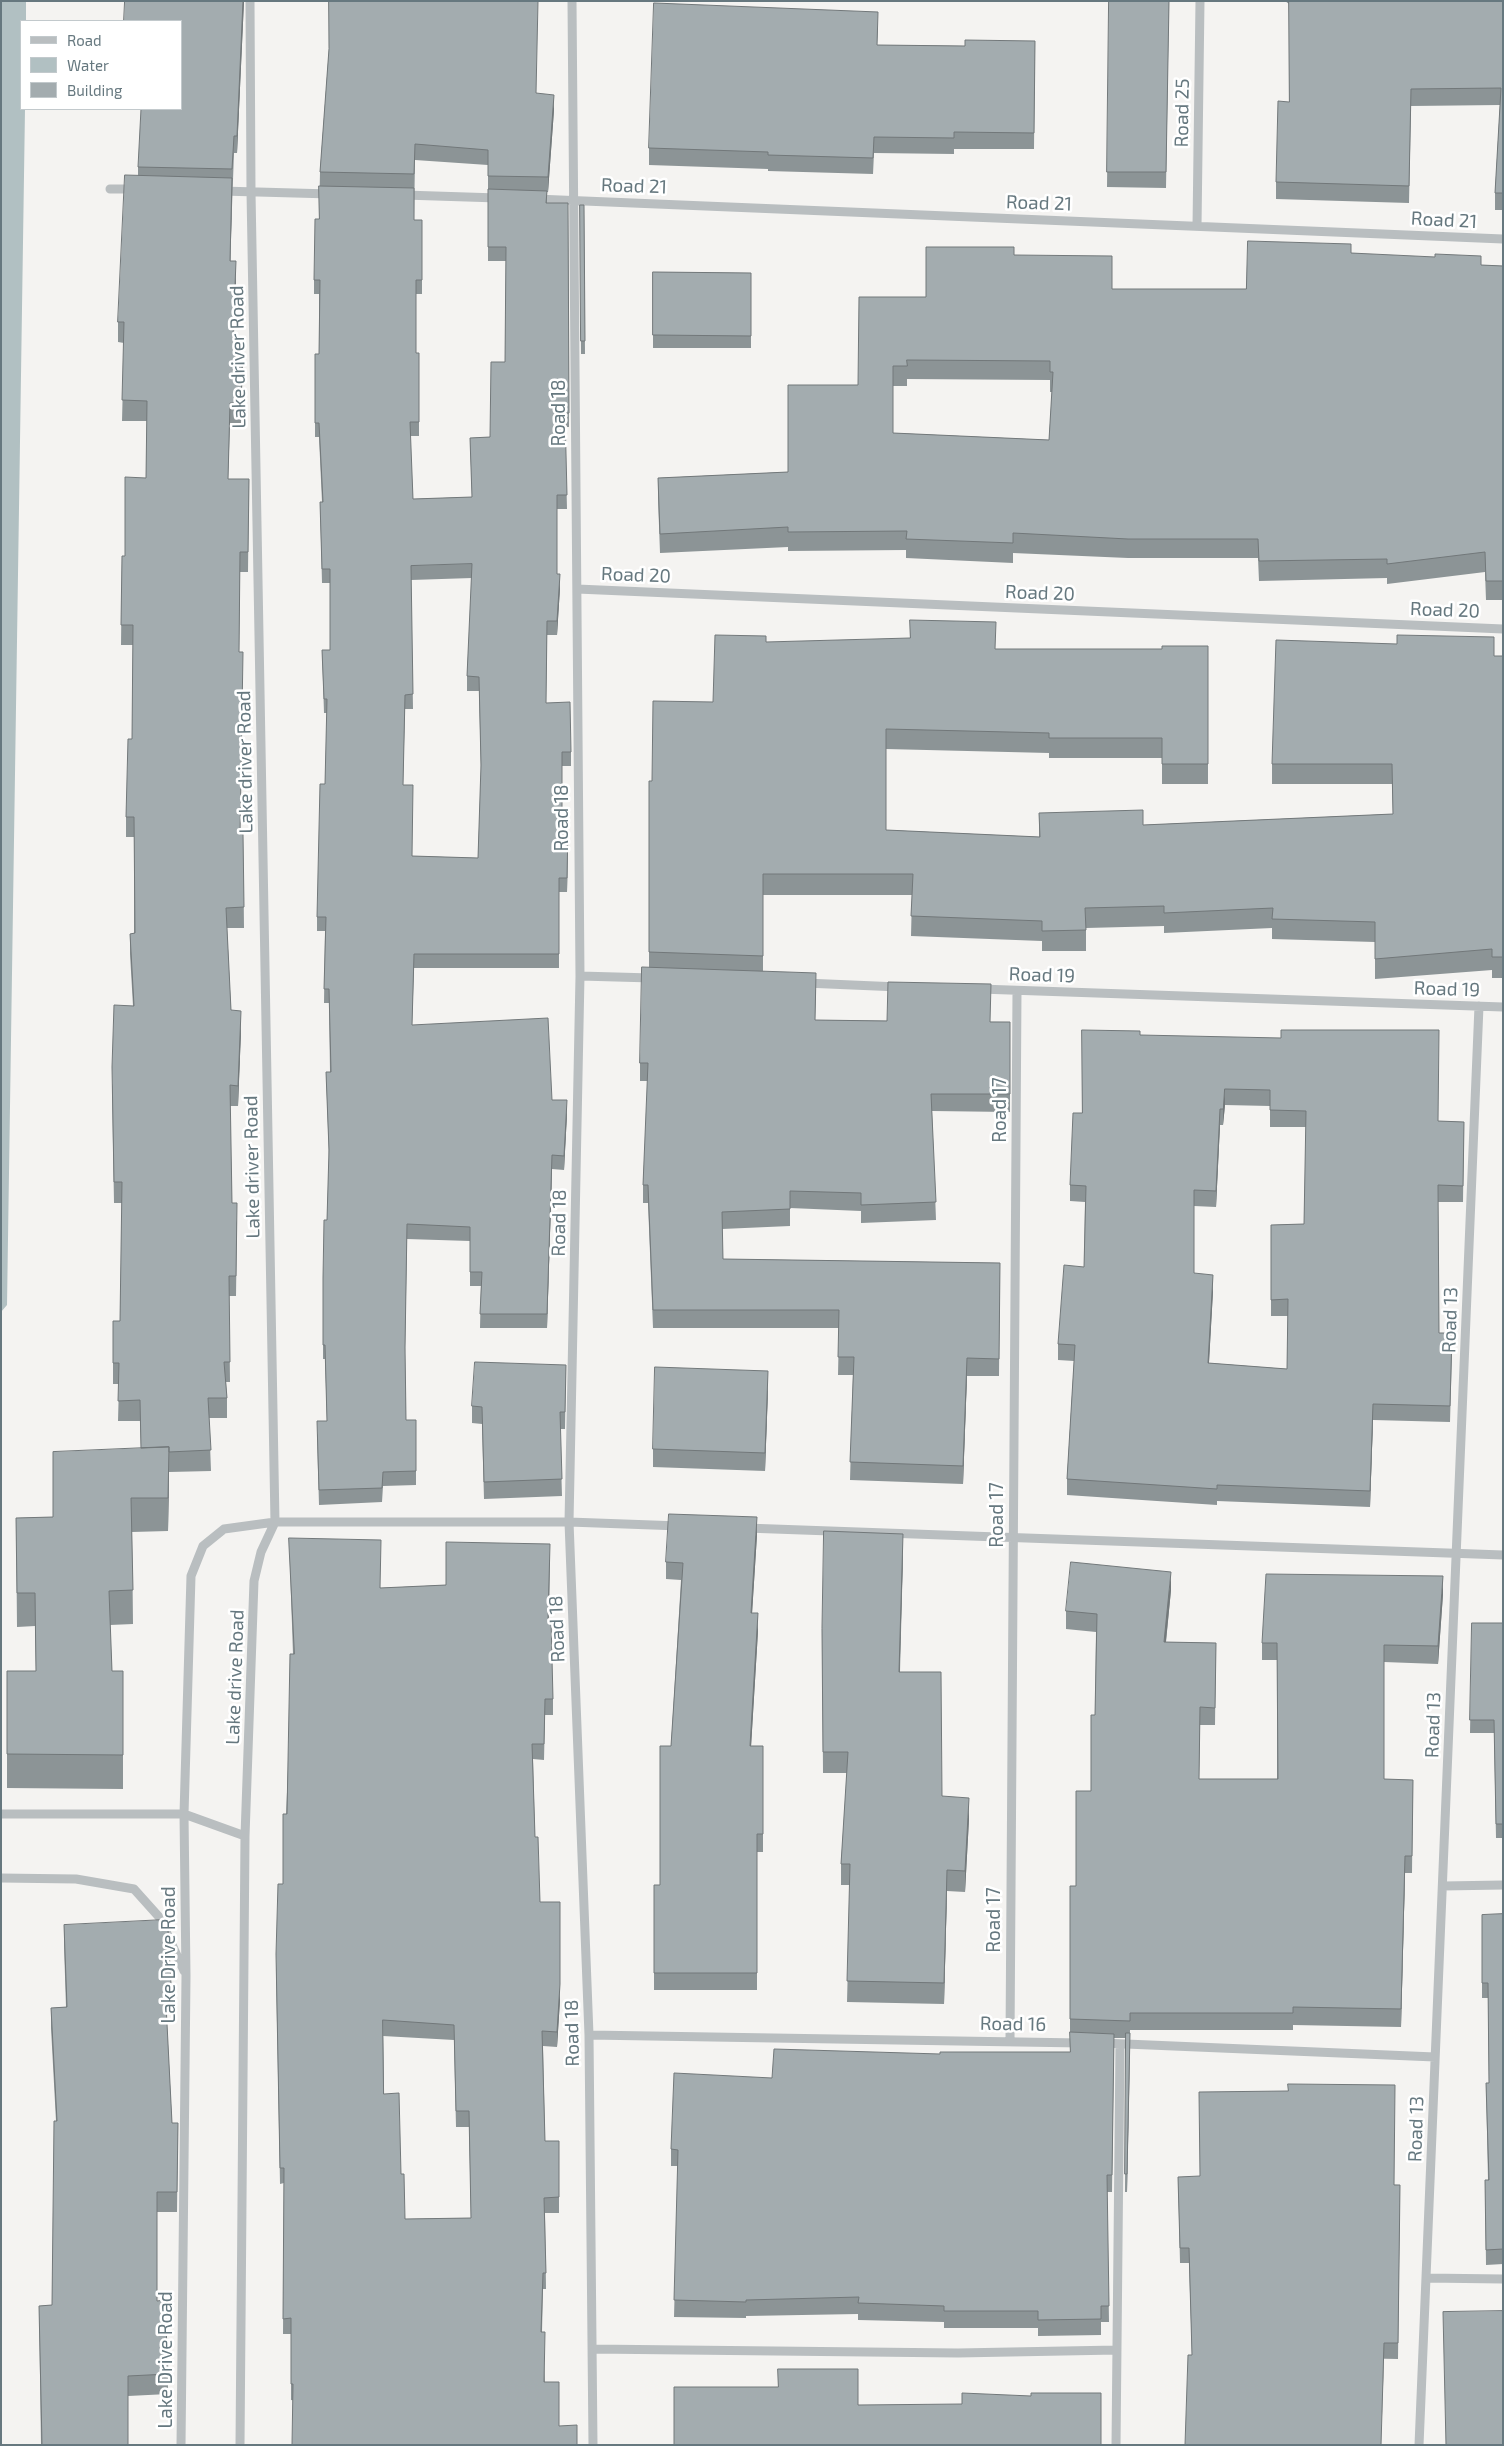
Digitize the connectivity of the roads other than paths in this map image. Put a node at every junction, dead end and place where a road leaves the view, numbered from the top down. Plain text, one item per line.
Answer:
1 (250, 1) edge
2 (572, 1) edge
3 (1200, 1) edge
4 (110, 189) dead end
5 (147, 190) edge
6 (213, 191) edge
7 (251, 192) junction
8 (339, 194) edge
9 (398, 195) edge
10 (505, 198) edge
11 (525, 198) edge
12 (574, 200) junction
13 (1197, 226) junction
14 (1503, 239) edge
15 (577, 589) junction
16 (1503, 629) edge
17 (580, 976) junction
18 (659, 978) edge
19 (798, 983) edge
20 (908, 987) edge
21 (967, 989) edge
22 (1017, 991) junction
23 (1480, 1006) junction
24 (1503, 1006) edge
25 (275, 1522) junction
26 (569, 1522) junction
27 (687, 1526) edge
28 (737, 1528) edge
29 (1013, 1538) junction
30 (1456, 1553) junction
31 (1503, 1554) edge
32 (1, 1814) edge
33 (184, 1814) junction
34 (245, 1836) junction
35 (1, 1878) edge
36 (1442, 1886) junction
37 (1503, 1886) edge
38 (186, 1976) junction
39 (589, 2035) junction
40 (1010, 2040) junction
41 (1120, 2044) junction
42 (1435, 2057) junction
43 (1426, 2278) junction
44 (1503, 2279) edge
45 (592, 2349) junction
46 (1117, 2350) junction
47 (181, 2445) edge
48 (240, 2445) edge
49 (593, 2445) edge
50 (1116, 2445) edge
51 (1419, 2445) edge

1 - 7 street, Lake driver Road
2 - 12 street, Road 18
3 - 13 street, Road 25
4 - 5 street
6 - 7 street
7 - 8 street
7 - 25 street, Lake driver Road
9 - 10 street
11 - 12 street, Road 21
12 - 13 street, Road 21
12 - 15 street, Road 18
13 - 14 street, Road 21
15 - 16 street, Road 20
15 - 17 street, Road 18
17 - 18 street
17 - 26 street, Road 18
19 - 20 street
21 - 22 street, Road 19
22 - 23 street, Road 19
22 - 29 street, Road 17
23 - 24 street, Road 19
23 - 30 street, Road 13
25 - 26 street, Lake Drive Road
25 - 33 street, Lake Drive Road
25 - 34 street, Lake drive Road
26 - 27 street, Lake Drive Road
26 - 39 street, Road 18
28 - 29 street
29 - 30 street
29 - 40 street, Road 17
30 - 31 street
30 - 36 street, Road 13
32 - 33 street
33 - 34 street
33 - 38 street, Lake Drive Road
34 - 48 street
35 - 38 street
36 - 37 street
36 - 42 street, Road 13
38 - 47 street, Lake Drive Road
39 - 40 street, Road 16
39 - 45 street, Road 18
40 - 41 street, Road 16
41 - 42 street, Road 16
41 - 46 street
42 - 43 street, Road 13
43 - 44 street
43 - 51 street, Road 13
45 - 46 street
45 - 49 street, Road 18
46 - 50 street

